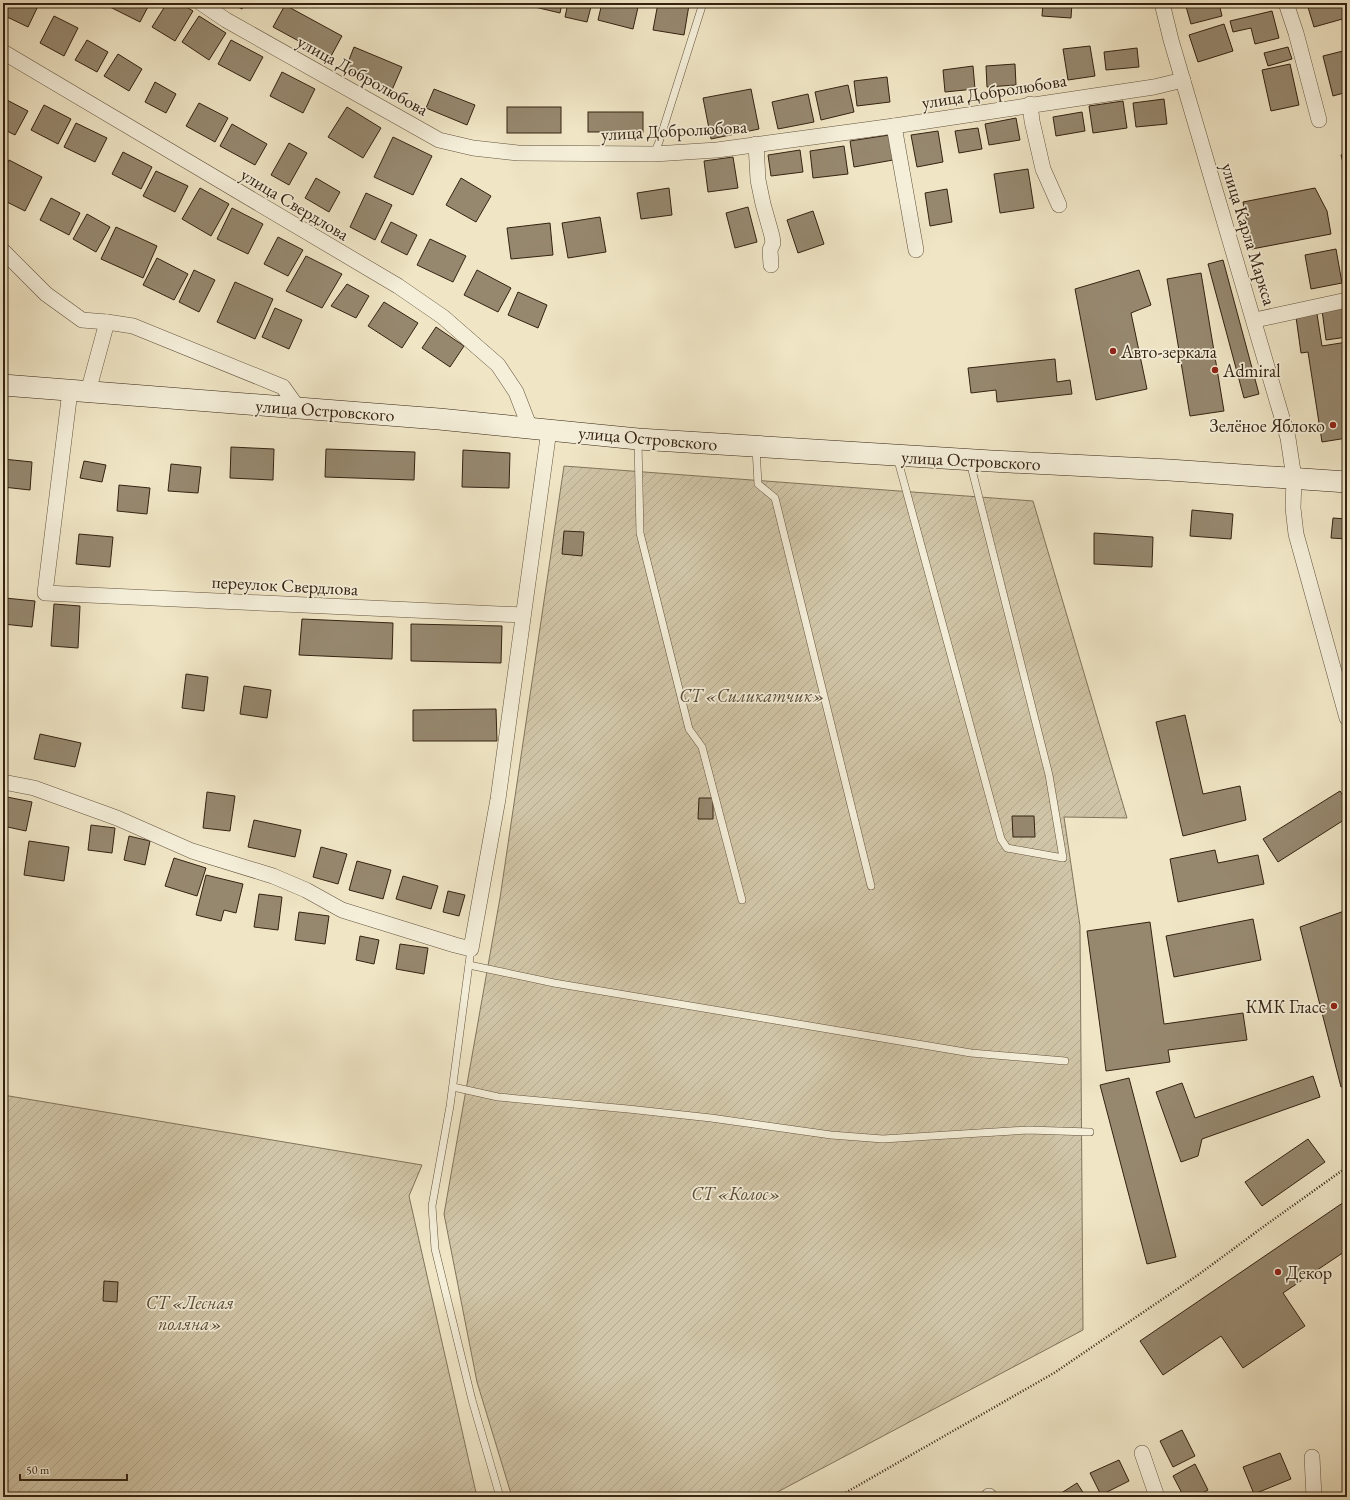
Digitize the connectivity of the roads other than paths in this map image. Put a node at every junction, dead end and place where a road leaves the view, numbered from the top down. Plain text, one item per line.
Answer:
1 (201, 3) edge
2 (703, 3) edge
3 (1162, 3) edge
4 (1286, 3) edge
5 (3, 52) edge
6 (1183, 80) junction
7 (1030, 104) junction
8 (1318, 120) dead end
9 (894, 126) junction
10 (756, 144) junction
11 (654, 154) junction
12 (1059, 204) dead end
13 (916, 250) dead end
14 (3, 251) edge
15 (771, 265) dead end
16 (1347, 300) edge
17 (1255, 320) junction
18 (107, 322) junction
19 (3, 385) edge
20 (79, 391) junction
21 (298, 408) junction
22 (540, 429) junction
23 (638, 439) junction
24 (756, 446) junction
25 (896, 455) junction
26 (969, 460) junction
27 (1294, 478) junction
28 (1347, 482) edge
29 (523, 615) junction
30 (1347, 718) edge
31 (3, 782) edge
32 (871, 886) dead end
33 (742, 900) dead end
34 (471, 949) junction
35 (469, 965) junction
36 (1064, 1062) dead end
37 (453, 1087) junction
38 (1090, 1132) dead end
39 (1142, 1454) dead end
40 (1312, 1457) dead end
41 (500, 1497) edge
42 (1157, 1497) edge
43 (1314, 1497) edge

1 - 11 street, улица Добролюбова
2 - 11 lane
3 - 6 street, улица Карла Маркса
4 - 8 street
5 - 22 street, улица Свердлова
6 - 7 street, улица Добролюбова
6 - 17 street, улица Карла Маркса
7 - 9 street, улица Добролюбова
7 - 12 street
9 - 10 street, улица Добролюбова
9 - 13 street
10 - 11 street, улица Добролюбова
10 - 15 street
14 - 18 street
16 - 17 street
17 - 27 street, улица Карла Маркса
18 - 20 street
18 - 21 street
19 - 20 street, улица Островского
20 - 21 street, улица Островского
20 - 29 street, переулок Свердлова
21 - 22 street, улица Островского
22 - 23 street, улица Островского
22 - 29 street
23 - 24 street, улица Островского
23 - 33 lane
24 - 25 street, улица Островского
24 - 32 lane
25 - 26 street, улица Островского
25 - 26 lane
26 - 27 street, улица Островского
27 - 28 street, улица Островского
27 - 30 street
29 - 34 street
31 - 34 street
34 - 35 lane
35 - 36 lane
35 - 37 lane
37 - 38 lane
37 - 41 lane
39 - 42 street
40 - 43 street

